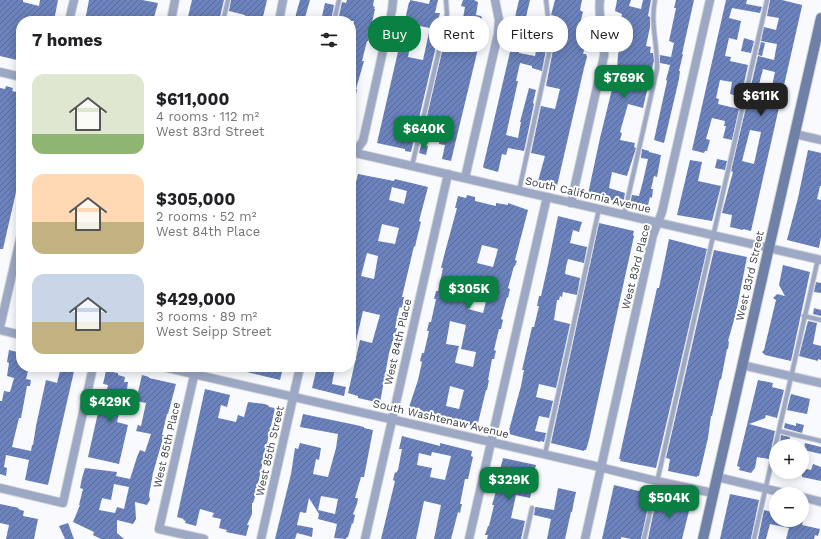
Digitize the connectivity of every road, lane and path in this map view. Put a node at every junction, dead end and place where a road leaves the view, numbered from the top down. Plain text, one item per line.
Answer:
1 (74, 0) edge
2 (175, 0) edge
3 (228, 0) edge
4 (283, 0) edge
5 (339, 0) edge
6 (393, 0) edge
7 (446, 0) edge
8 (495, 0) edge
9 (546, 0) edge
10 (600, 0) edge
11 (655, 0) edge
12 (710, 0) edge
13 (767, 0) edge
14 (70, 16) edge
15 (171, 16) edge
16 (224, 16) edge
17 (279, 16) edge
18 (335, 16) edge
19 (821, 18) edge
20 (0, 72) edge
21 (16, 76) edge
22 (795, 134) junction
23 (821, 140) edge
24 (356, 149) edge
25 (356, 155) edge
26 (412, 166) junction
27 (448, 174) junction
28 (465, 178) junction
29 (519, 191) junction
30 (547, 197) junction
31 (571, 202) junction
32 (599, 209) junction
33 (624, 215) junction
34 (658, 222) junction
35 (713, 235) junction
36 (769, 248) junction
37 (16, 257) edge
38 (820, 258) edge
39 (804, 316) junction
40 (821, 320) edge
41 (0, 329) edge
42 (16, 334) edge
43 (742, 365) junction
44 (92, 372) edge
45 (195, 372) edge
46 (199, 372) edge
47 (299, 372) edge
48 (791, 376) junction
49 (821, 383) edge
50 (294, 397) junction
51 (392, 419) junction
52 (778, 431) junction
53 (821, 441) edge
54 (492, 442) junction
55 (545, 454) junction
56 (601, 467) junction
57 (717, 477) junction
58 (656, 481) junction
59 (0, 488) edge
60 (766, 489) junction
61 (769, 490) edge
62 (713, 493) junction
63 (809, 499) edge
64 (821, 502) edge
65 (532, 508) dead end
66 (204, 539) edge
67 (261, 539) edge
68 (365, 539) edge
69 (469, 539) edge
70 (526, 539) edge
71 (585, 539) edge
72 (644, 539) edge
73 (703, 539) edge
74 (754, 539) edge

1 - 14 street
2 - 15 street
3 - 16 lane
4 - 17 street
5 - 18 lane
6 - 24 street
7 - 26 lane
8 - 28 street
9 - 29 lane
10 - 31 street
11 - 33 lane
12 - 34 street, West 83rd Place
13 - 35 lane
19 - 22 street, West 83rd Street
20 - 21 street
22 - 23 street
22 - 36 street, West 83rd Street
25 - 26 street, South California Avenue
26 - 27 street, South California Avenue
27 - 28 street, South California Avenue
27 - 51 street, West 84th Place
28 - 29 street, South California Avenue
29 - 30 street, South California Avenue
30 - 31 street, South California Avenue
30 - 54 street
31 - 32 street, South California Avenue
32 - 33 street, South California Avenue
32 - 55 lane
33 - 34 street, South California Avenue
34 - 35 street, South California Avenue
34 - 56 street, West 83rd Place
35 - 36 street, South California Avenue
35 - 58 lane
36 - 38 street, South California Avenue
36 - 43 street, West 83rd Street
37 - 41 street
38 - 39 lane
39 - 40 lane
39 - 48 lane
41 - 42 street
43 - 48 street
43 - 57 street, West 83rd Street
44 - 59 street
45 - 66 street, West 85th Place
46 - 50 street, South Washtenaw Avenue
47 - 50 street, West 85th Street
48 - 49 street
48 - 52 lane
50 - 51 street, South Washtenaw Avenue
50 - 67 street, West 85th Street
51 - 54 street, South Washtenaw Avenue
51 - 68 street, West 84th Place
52 - 53 lane
52 - 60 lane
54 - 55 street, South Washtenaw Avenue
54 - 69 street
55 - 56 street, South Washtenaw Avenue
56 - 58 street, South Washtenaw Avenue
56 - 71 street, West 83rd Place
57 - 60 street
57 - 62 street, West 83rd Street
58 - 62 street, South Washtenaw Avenue
58 - 72 lane
60 - 61 street
60 - 74 lane
62 - 73 street, West 83rd Street
63 - 64 street
65 - 70 lane

